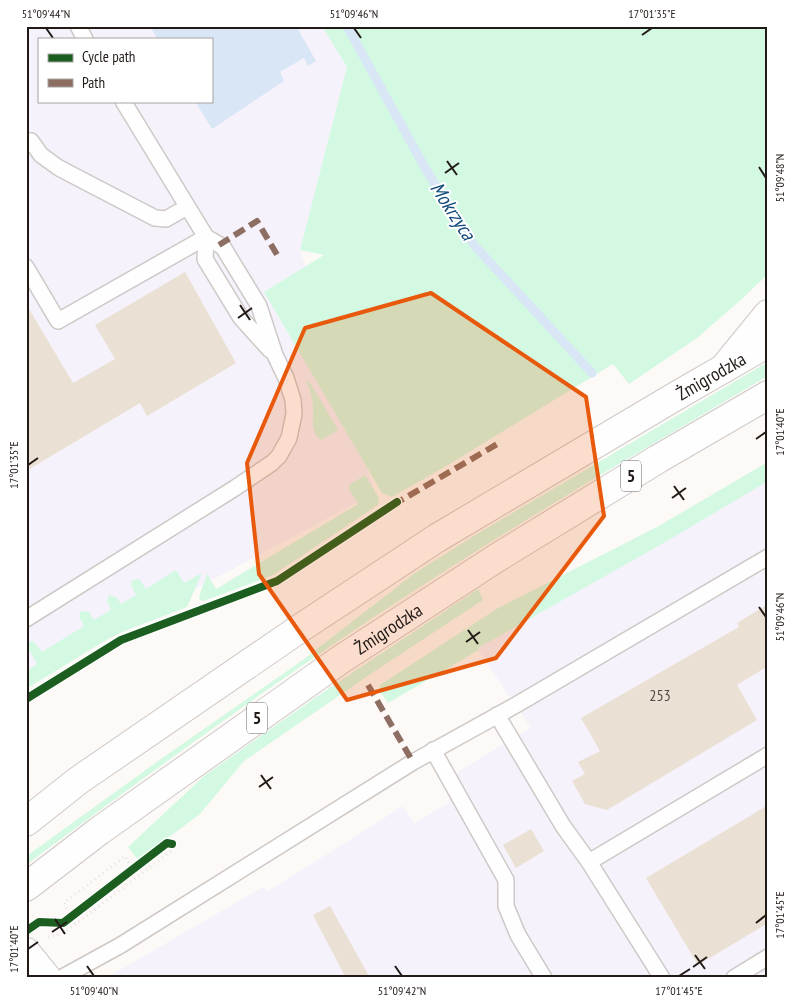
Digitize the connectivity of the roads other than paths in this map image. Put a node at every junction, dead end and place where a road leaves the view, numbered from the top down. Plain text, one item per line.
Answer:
1 (78, 26) edge
2 (85, 38) edge
3 (124, 102) edge
4 (28, 139) edge
5 (187, 207) junction
6 (206, 237) junction
7 (26, 267) edge
8 (768, 314) edge
9 (768, 343) edge
10 (275, 355) junction
11 (723, 369) junction
12 (768, 395) edge
13 (768, 557) edge
14 (26, 619) edge
15 (497, 715) junction
16 (433, 750) junction
17 (768, 755) edge
18 (26, 822) edge
19 (589, 862) junction
20 (26, 887) edge
21 (35, 945) edge
22 (768, 957) edge
23 (46, 978) edge
24 (61, 978) edge
25 (544, 978) edge
26 (662, 978) edge
27 (734, 978) edge

1 - 2 lane
3 - 5 lane
4 - 5 lane
5 - 6 lane
6 - 7 lane
6 - 10 lane
6 - 10 lane
8 - 11 main road, 5
9 - 11 main road, Żmigrodzka
10 - 14 lane
11 - 18 main road, Żmigrodzka / 5
12 - 20 main road, Żmigrodzka / 5
13 - 15 lane
15 - 16 lane
15 - 19 lane
16 - 24 lane
16 - 25 lane
17 - 19 lane
19 - 26 lane
21 - 23 main road
22 - 27 lane

